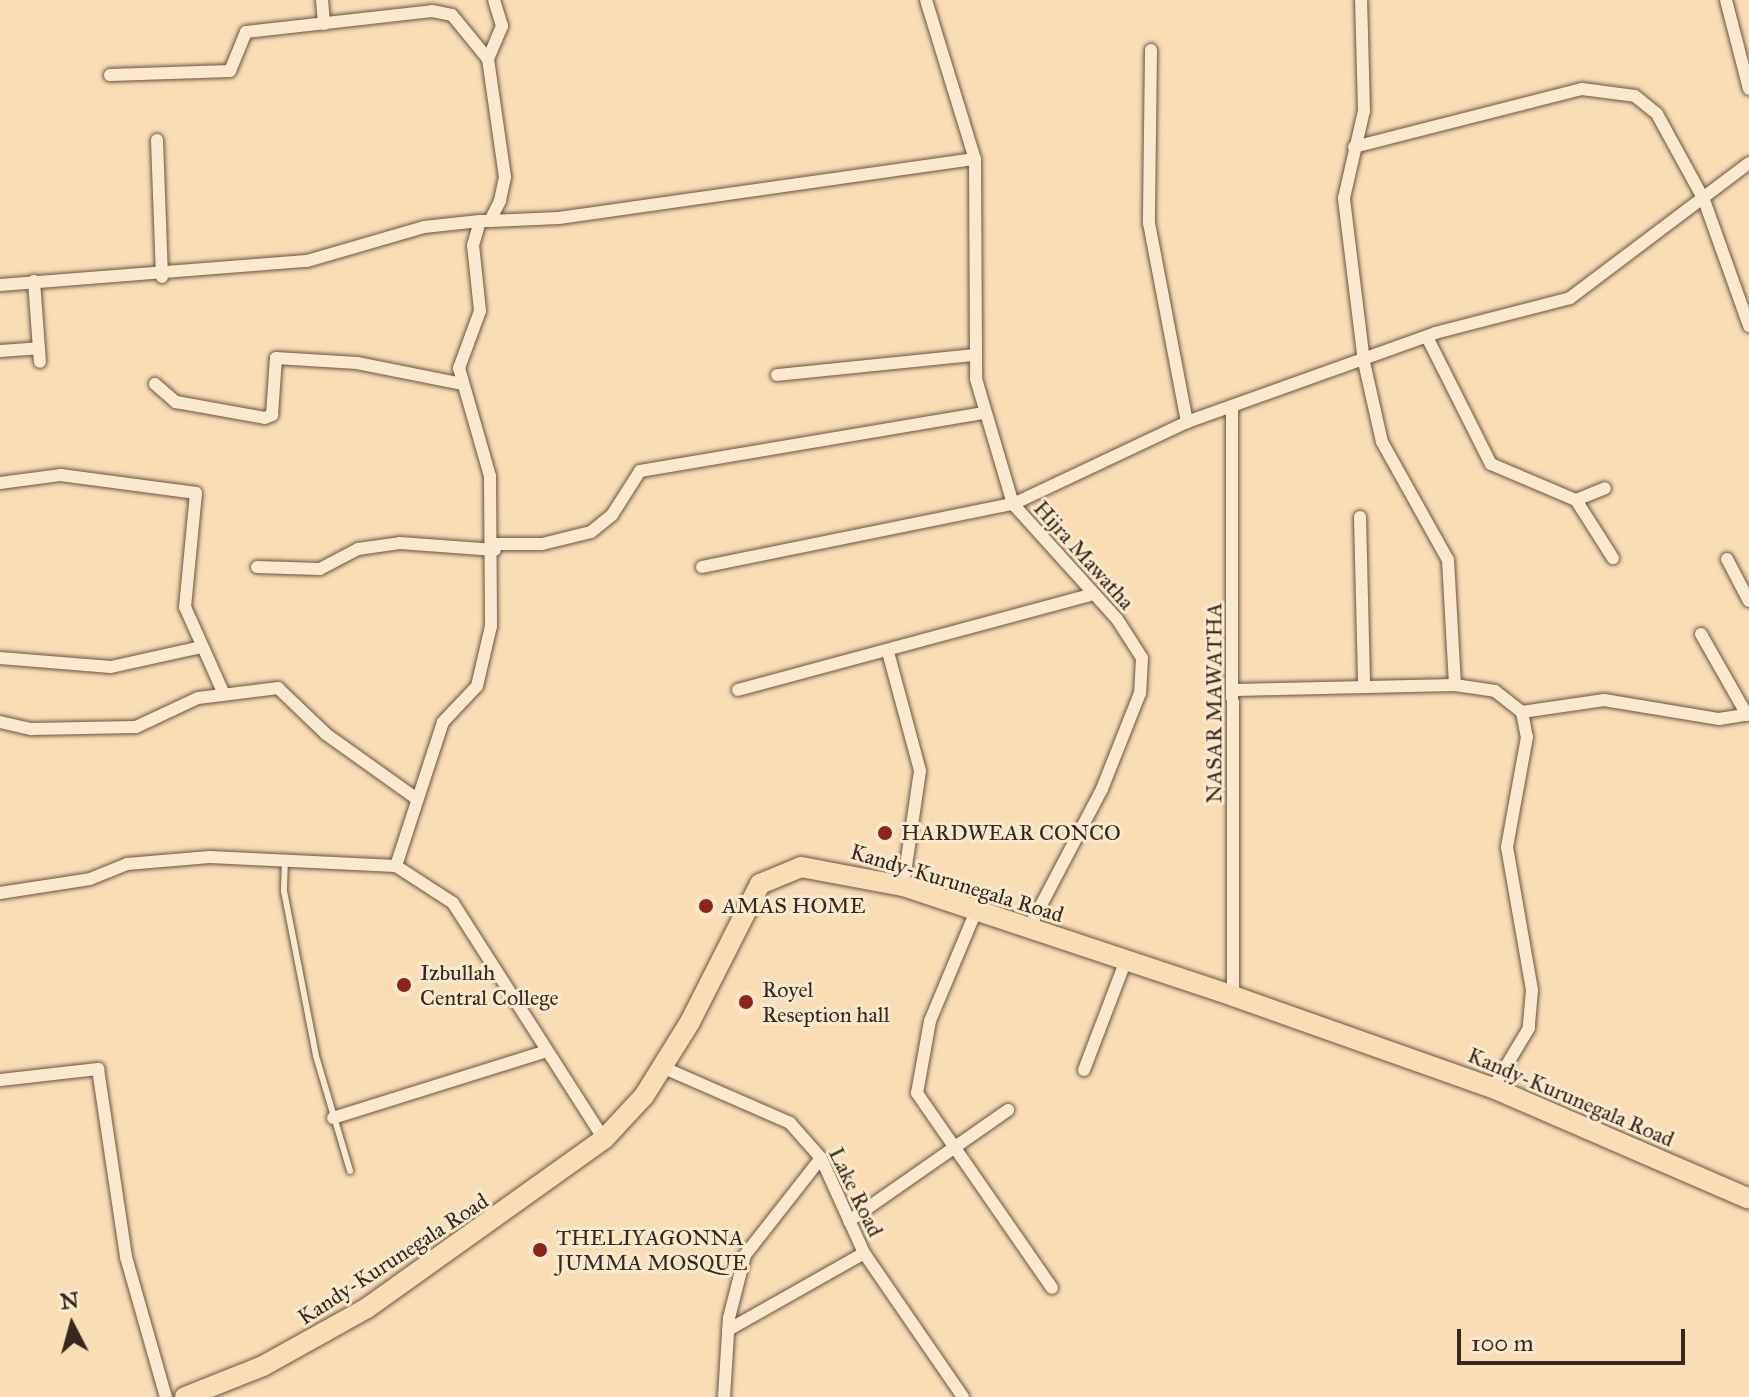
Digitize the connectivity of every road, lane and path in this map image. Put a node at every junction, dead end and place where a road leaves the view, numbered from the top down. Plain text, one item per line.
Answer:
1 (322, 0) edge
2 (494, 0) edge
3 (926, 0) edge
4 (1361, 0) edge
5 (1726, 0) edge
6 (324, 24) junction
7 (1151, 50) dead end
8 (488, 59) junction
9 (110, 75) dead end
10 (1749, 89) edge
11 (157, 140) dead end
12 (1354, 147) junction
13 (975, 159) junction
14 (1749, 163) edge
15 (1704, 200) junction
16 (485, 221) junction
17 (162, 277) junction
18 (34, 281) junction
19 (0, 285) edge
20 (1749, 326) edge
21 (1427, 337) junction
22 (39, 348) junction
23 (0, 351) edge
24 (974, 355) junction
25 (40, 362) dead end
26 (1364, 362) junction
27 (777, 375) dead end
28 (155, 384) dead end
29 (462, 384) junction
30 (1232, 409) junction
31 (984, 413) junction
32 (1187, 422) junction
33 (0, 483) edge
34 (1605, 488) dead end
35 (1576, 500) junction
36 (1013, 504) junction
37 (1360, 517) dead end
38 (496, 547) junction
39 (1613, 558) dead end
40 (1727, 559) dead end
41 (257, 567) dead end
42 (702, 567) dead end
43 (1089, 595) junction
44 (1749, 601) edge
45 (1701, 634) dead end
46 (201, 647) junction
47 (888, 652) junction
48 (0, 658) edge
49 (1364, 682) junction
50 (1455, 685) junction
51 (738, 690) dead end
52 (1234, 690) junction
53 (223, 692) junction
54 (1522, 712) junction
55 (1748, 714) edge
56 (0, 722) edge
57 (417, 799) junction
58 (285, 856) junction
59 (396, 866) junction
60 (903, 886) junction
61 (0, 893) edge
62 (976, 911) junction
63 (1029, 928) junction
64 (1126, 960) junction
65 (1233, 996) junction
66 (547, 1051) junction
67 (662, 1067) junction
68 (1084, 1070) dead end
69 (0, 1080) edge
70 (1493, 1088) junction
71 (1008, 1110) dead end
72 (333, 1118) junction
73 (604, 1139) junction
74 (953, 1151) junction
75 (821, 1158) junction
76 (350, 1171) dead end
77 (1749, 1199) edge
78 (849, 1221) junction
79 (864, 1253) junction
80 (1052, 1288) dead end
81 (728, 1330) junction
82 (166, 1397) edge
83 (185, 1397) edge
84 (724, 1397) edge
85 (963, 1397) edge

1 - 6 street
2 - 8 street
3 - 13 street, Hijra Mawatha
4 - 12 street
5 - 10 street
6 - 8 street
6 - 9 street
7 - 32 street
8 - 16 street
11 - 17 street
12 - 15 street
12 - 26 street
13 - 16 street
13 - 24 street, Hijra Mawatha
14 - 15 street
15 - 20 street
15 - 21 street
16 - 17 street
16 - 29 street
17 - 18 street
18 - 19 street
18 - 22 street
21 - 26 street
21 - 35 street
22 - 23 street
22 - 25 street
24 - 27 street
24 - 31 street, Hijra Mawatha
26 - 30 street
26 - 50 street
28 - 29 street
29 - 38 street
30 - 32 street
30 - 52 street, NASAR MAWATHA
31 - 36 street, Hijra Mawatha
31 - 38 street
32 - 36 street
33 - 46 street
34 - 35 street
35 - 39 street
36 - 42 street
36 - 43 street, Hijra Mawatha
37 - 49 street
38 - 41 street
38 - 57 street
40 - 44 street
43 - 47 street
43 - 63 street, Hijra Mawatha
45 - 55 street
46 - 48 street
46 - 53 street
47 - 51 street
47 - 60 street
49 - 50 street
49 - 52 street
50 - 54 street
52 - 65 street, NASAR MAWATHA
53 - 56 street
53 - 57 street
54 - 55 street
54 - 70 street
57 - 59 street
58 - 59 street
58 - 61 street
58 - 72 lane
59 - 66 street
60 - 62 highway, Kandy-Kurunegala Road
60 - 67 highway, Kandy-Kurunegala Road
62 - 63 highway, Kandy-Kurunegala Road
62 - 74 street
63 - 64 highway, Kandy-Kurunegala Road
64 - 65 highway, Kandy-Kurunegala Road
64 - 68 street
65 - 70 highway, Kandy-Kurunegala Road
66 - 72 street
66 - 73 street
67 - 73 highway, Kandy-Kurunegala Road
67 - 75 street, Lake Road
69 - 82 street
70 - 77 highway, Kandy-Kurunegala Road
71 - 74 street
72 - 76 lane
73 - 83 highway, Kandy-Kurunegala Road
74 - 78 street
74 - 80 street
75 - 78 street, Lake Road
75 - 81 street
78 - 79 street, Lake Road
79 - 81 street
79 - 85 street, Lake Road
81 - 84 street

